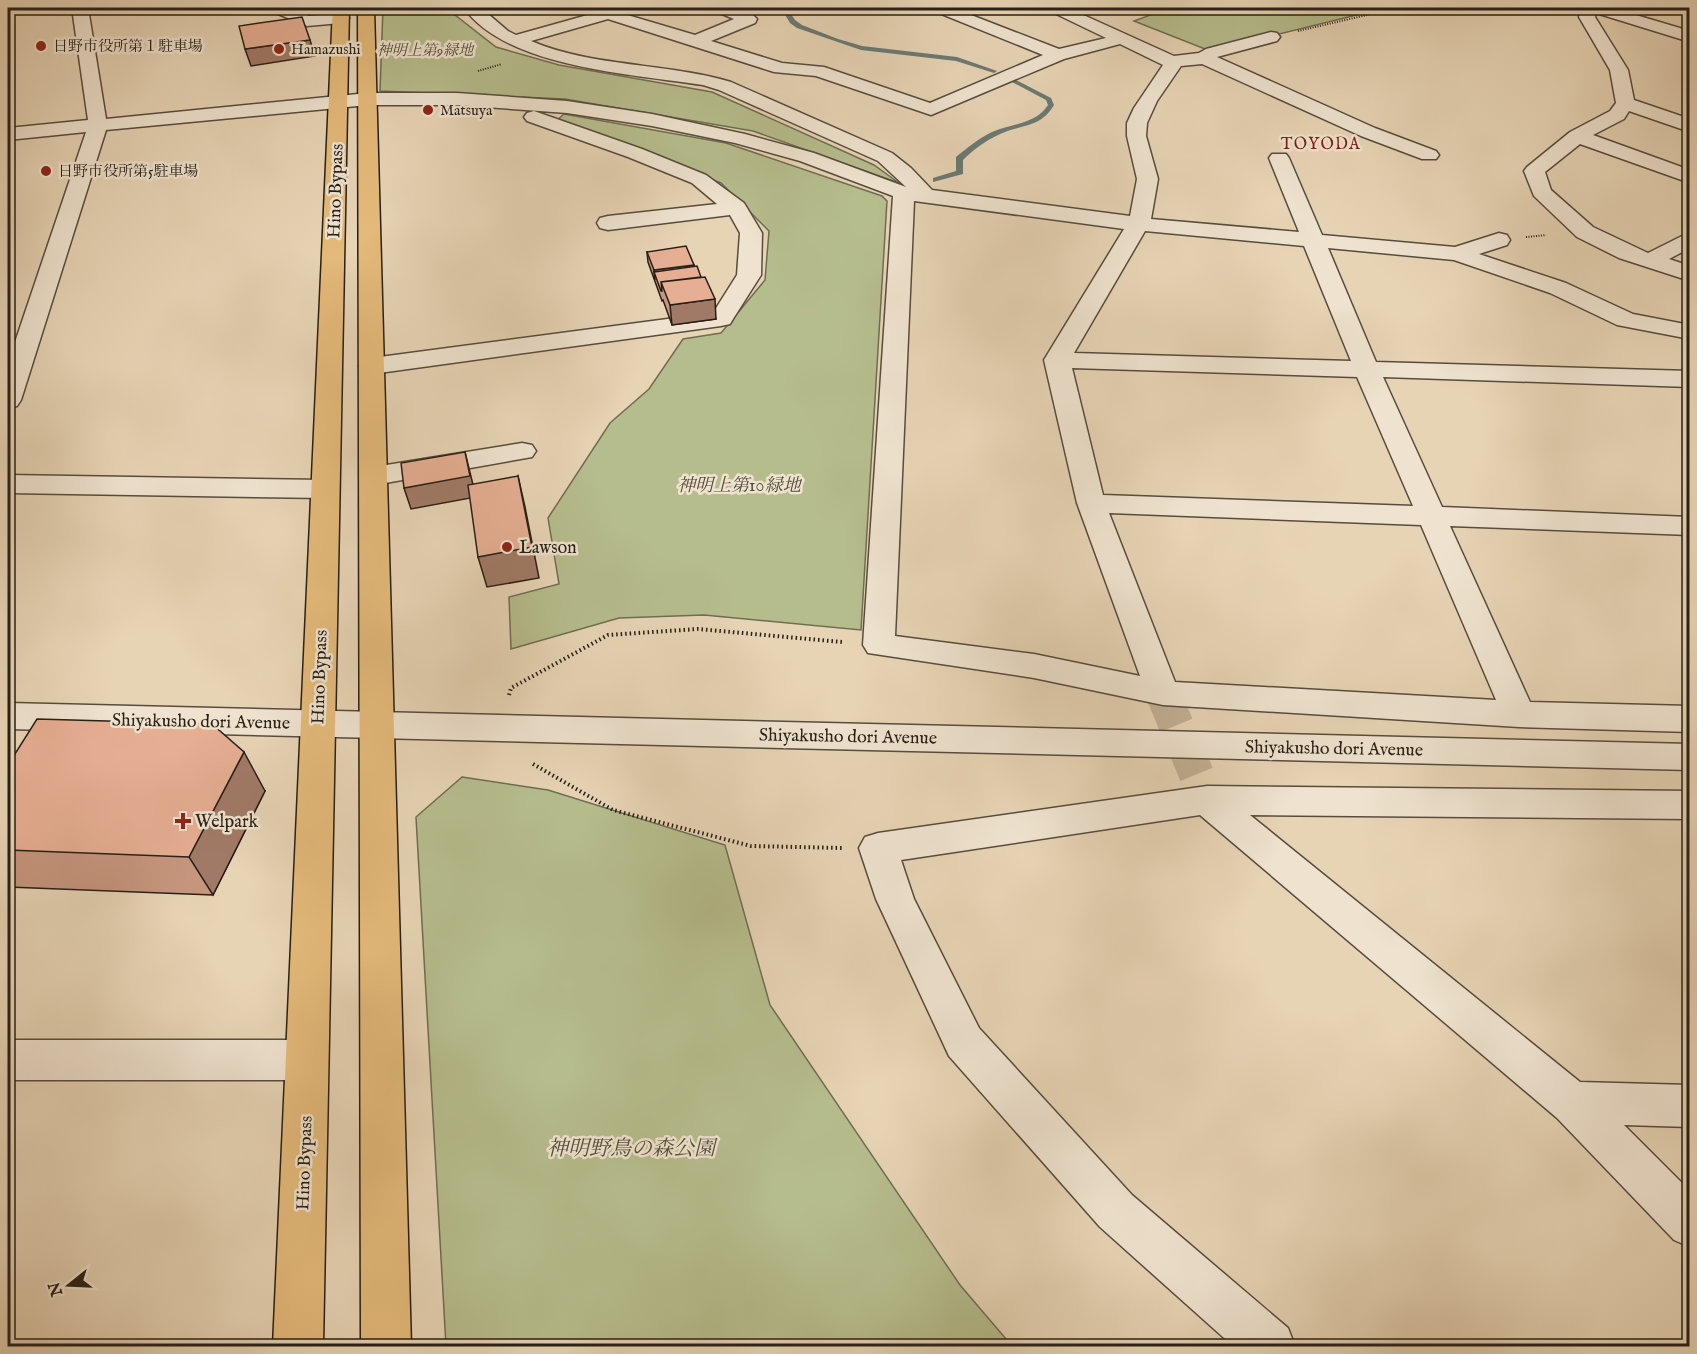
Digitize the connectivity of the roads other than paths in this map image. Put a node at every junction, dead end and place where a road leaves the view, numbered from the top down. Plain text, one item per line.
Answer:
1 (80, 8) edge
2 (278, 8) edge
3 (366, 8) edge
4 (472, 8) edge
5 (590, 8) edge
6 (631, 8) edge
7 (721, 8) edge
8 (939, 8) edge
9 (1056, 8) edge
10 (1588, 8) edge
11 (1597, 8) edge
12 (341, 13) edge
13 (611, 14) junction
14 (1271, 37) road end
15 (1689, 37) edge
16 (1120, 39) junction
17 (514, 41) junction
18 (696, 41) junction
19 (1058, 55) junction
20 (1204, 58) junction
21 (1172, 62) junction
22 (368, 99) junction
23 (490, 100) junction
24 (338, 102) junction
25 (1625, 103) junction
26 (98, 126) junction
27 (1689, 126) edge
28 (8, 134) edge
29 (1577, 136) junction
30 (1429, 154) dead end
31 (1280, 158) dead end
32 (1689, 177) edge
33 (915, 194) junction
34 (736, 208) junction
35 (608, 224) dead end
36 (1138, 224) junction
37 (1312, 239) junction
38 (1689, 239) edge
39 (1498, 240) dead end
40 (1457, 254) junction
41 (1649, 261) junction
42 (1689, 274) edge
43 (1689, 332) edge
44 (1057, 360) junction
45 (372, 366) junction
46 (1366, 368) junction
47 (1689, 379) edge
48 (8, 400) edge
49 (522, 451) dead end
50 (374, 477) junction
51 (8, 484) edge
52 (325, 489) junction
53 (1091, 503) junction
54 (1432, 516) junction
55 (1689, 526) edge
56 (1163, 693) junction
57 (1519, 714) junction
58 (8, 716) edge
59 (1689, 719) edge
60 (317, 723) junction
61 (377, 723) junction
62 (1689, 757) edge
63 (1207, 800) junction
64 (1689, 805) edge
65 (8, 1060) edge
66 (307, 1060) junction
67 (1572, 1103) junction
68 (1689, 1106) edge
69 (1689, 1224) edge
70 (298, 1347) edge
71 (386, 1347) edge
72 (1270, 1347) edge

1 - 26 street
2 - 12 street
3 - 22 highway, Hino Bypass
4 - 17 street
5 - 13 street
6 - 13 street
7 - 18 street
8 - 19 street
9 - 16 street
10 - 25 street
11 - 15 street
12 - 24 highway, Hino Bypass
13 - 17 street
13 - 18 street
14 - 20 street
16 - 19 street
16 - 21 street
17 - 33 street
18 - 19 street
20 - 21 street
20 - 30 street
21 - 36 street
22 - 23 street
22 - 24 street
22 - 45 highway, Hino Bypass
23 - 33 street
23 - 34 street
24 - 26 street
24 - 52 highway, Hino Bypass
25 - 27 street
25 - 29 street
26 - 28 street
26 - 48 street
29 - 32 street
29 - 41 street
31 - 37 street
33 - 36 street
33 - 56 street
34 - 35 street
34 - 45 street
36 - 37 street
36 - 44 street
37 - 40 street
37 - 46 street
38 - 41 street
39 - 40 street
40 - 43 street
41 - 42 street
44 - 46 street
44 - 53 street
45 - 50 highway, Hino Bypass
46 - 47 street
46 - 54 street
49 - 50 street
50 - 61 highway, Hino Bypass
51 - 52 street
52 - 60 highway, Hino Bypass
53 - 54 street
53 - 56 street
54 - 55 street
54 - 57 street
56 - 57 street
57 - 59 street
58 - 60 street, Shiyakusho dori Avenue
60 - 61 street, Shiyakusho dori Avenue
60 - 66 highway, Hino Bypass
61 - 62 street, Shiyakusho dori Avenue
61 - 71 highway, Hino Bypass
63 - 64 street
63 - 67 street
63 - 72 street
65 - 66 street
66 - 70 highway, Hino Bypass
67 - 68 street
67 - 69 street

